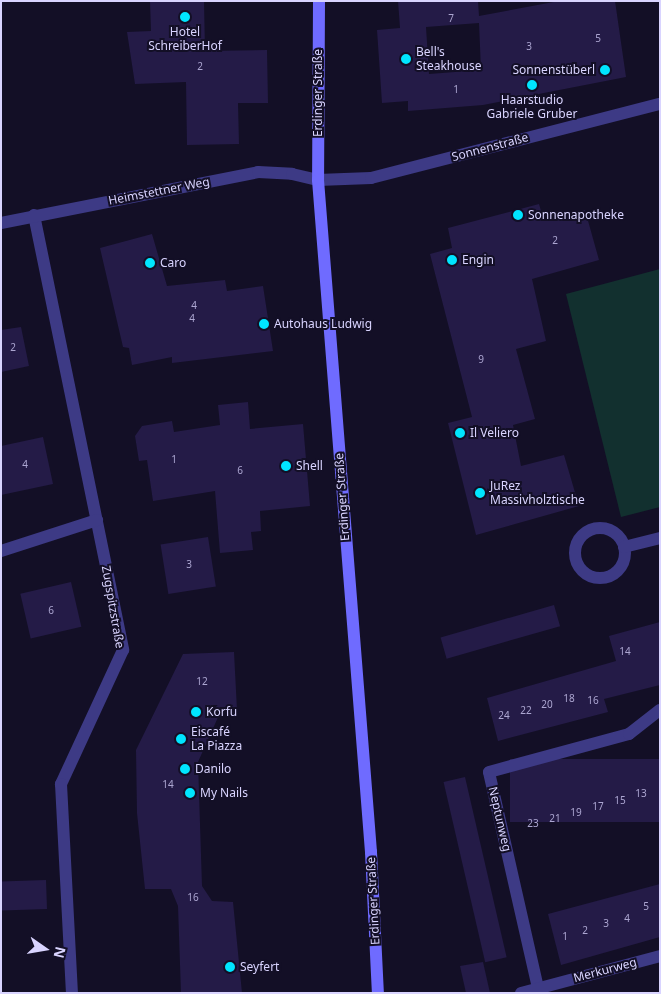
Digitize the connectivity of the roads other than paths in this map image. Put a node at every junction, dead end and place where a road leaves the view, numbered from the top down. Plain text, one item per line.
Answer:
1 (319, 1) edge
2 (660, 104) edge
3 (318, 180) junction
4 (34, 215) junction
5 (1, 223) edge
6 (97, 520) junction
7 (660, 538) edge
8 (624, 547) junction
9 (1, 551) edge
10 (660, 710) edge
11 (660, 956) edge
12 (538, 988) junction
13 (72, 993) edge
14 (378, 993) edge
15 (521, 993) edge

1 - 3 street, Erdinger Straße
2 - 3 street, Sonnenstraße
3 - 4 street, Heimstettner Weg
3 - 14 street, Erdinger Straße
4 - 5 street, Heimstettner Weg
4 - 6 street, Zugspitzstraße
6 - 9 street
6 - 13 street, Zugspitzstraße
7 - 8 street
8 - 8 street
10 - 12 street, Neptunweg
11 - 12 street, Merkurweg
12 - 15 street, Merkurweg

